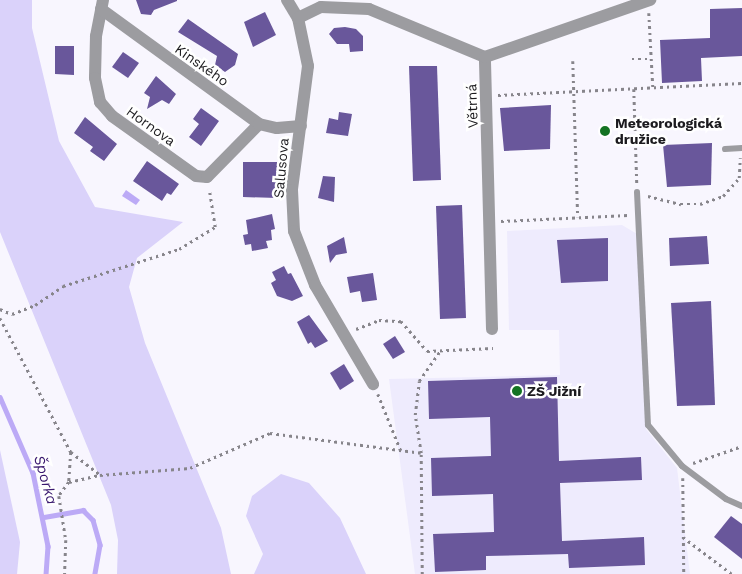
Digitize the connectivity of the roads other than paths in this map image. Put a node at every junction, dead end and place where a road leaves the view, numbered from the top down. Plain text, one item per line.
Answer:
1 (287, 0) edge
2 (649, 0) edge
3 (102, 4) edge
4 (298, 18) junction
5 (485, 57) junction
6 (259, 124) junction
7 (301, 126) junction
8 (741, 148) edge
9 (726, 149) dead end
10 (637, 192) road end
11 (492, 329) dead end
12 (373, 384) road end
13 (742, 506) edge

1 - 4 street, Salusova
2 - 5 street
3 - 6 street, Kinského
3 - 6 street, Hornova
4 - 5 street
4 - 7 street, Salusova
5 - 11 street, Větrná
6 - 7 street, Kinského
7 - 12 street, Salusova
8 - 9 lane
10 - 13 lane

